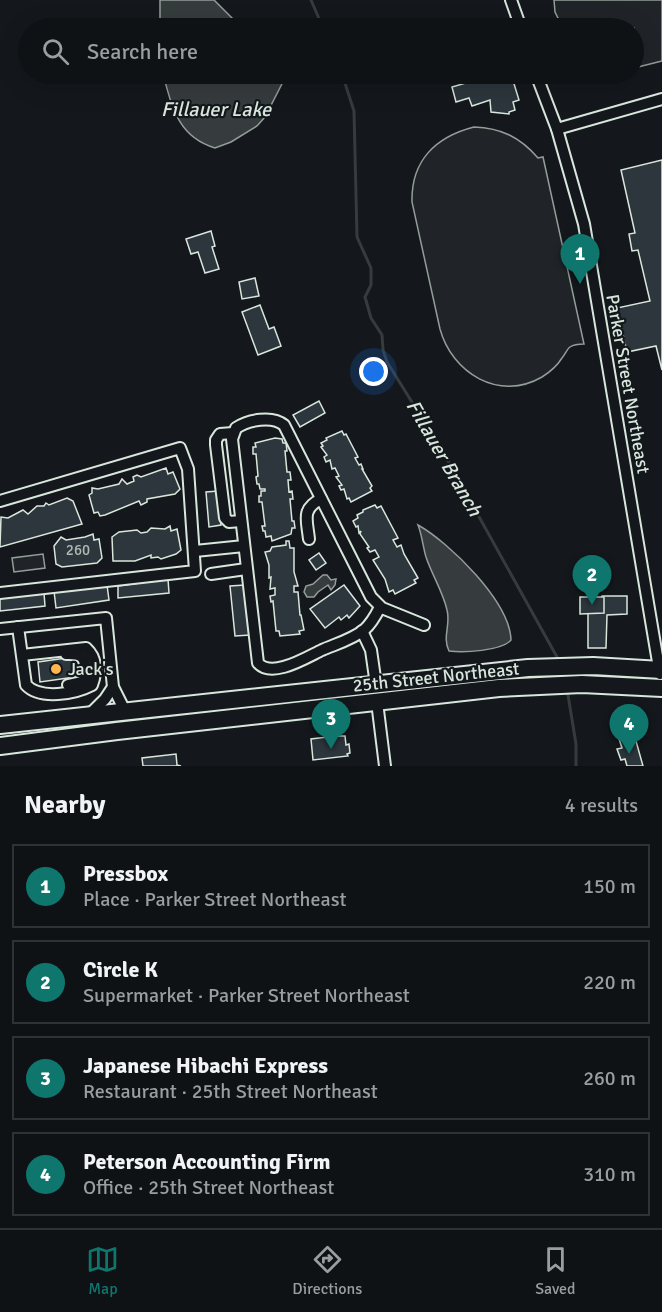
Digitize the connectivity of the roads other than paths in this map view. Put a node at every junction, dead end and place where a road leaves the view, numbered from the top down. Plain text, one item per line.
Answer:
1 (511, 0) edge
2 (517, 18) edge
3 (540, 84) edge
4 (662, 99) edge
5 (557, 129) junction
6 (233, 433) junction
7 (321, 499) junction
8 (0, 501) edge
9 (241, 521) junction
10 (309, 539) dead end
11 (244, 546) junction
12 (195, 551) junction
13 (246, 569) junction
14 (211, 574) dead end
15 (0, 593) edge
16 (380, 607) junction
17 (424, 625) dead end
18 (18, 627) junction
19 (0, 629) edge
20 (362, 631) junction
21 (22, 655) junction
22 (661, 678) edge
23 (376, 685) junction
24 (113, 687) junction
25 (377, 702) junction
26 (124, 711) junction
27 (89, 715) junction
28 (0, 724) edge
29 (0, 746) edge
30 (385, 766) edge

1 - 2 street
3 - 5 street, Parker Street Northeast
4 - 5 street
5 - 22 street, Parker Street Northeast
6 - 7 street
6 - 9 street
6 - 9 street
7 - 10 street
7 - 16 street
8 - 12 street
9 - 11 street
11 - 12 street
11 - 13 street
12 - 15 street
13 - 14 street
13 - 20 street
16 - 17 street
16 - 20 street
18 - 19 street
18 - 21 street
18 - 24 street
20 - 23 street
21 - 21 street
22 - 23 highway, 25th Street Northeast
22 - 25 highway, 25th Street Northeast
23 - 26 highway, 25th Street Northeast
24 - 26 street
24 - 27 street
25 - 29 highway, 25th Street Northeast
25 - 30 street
26 - 27 highway, 25th Street Northeast
27 - 28 highway, 25th Street Northeast

